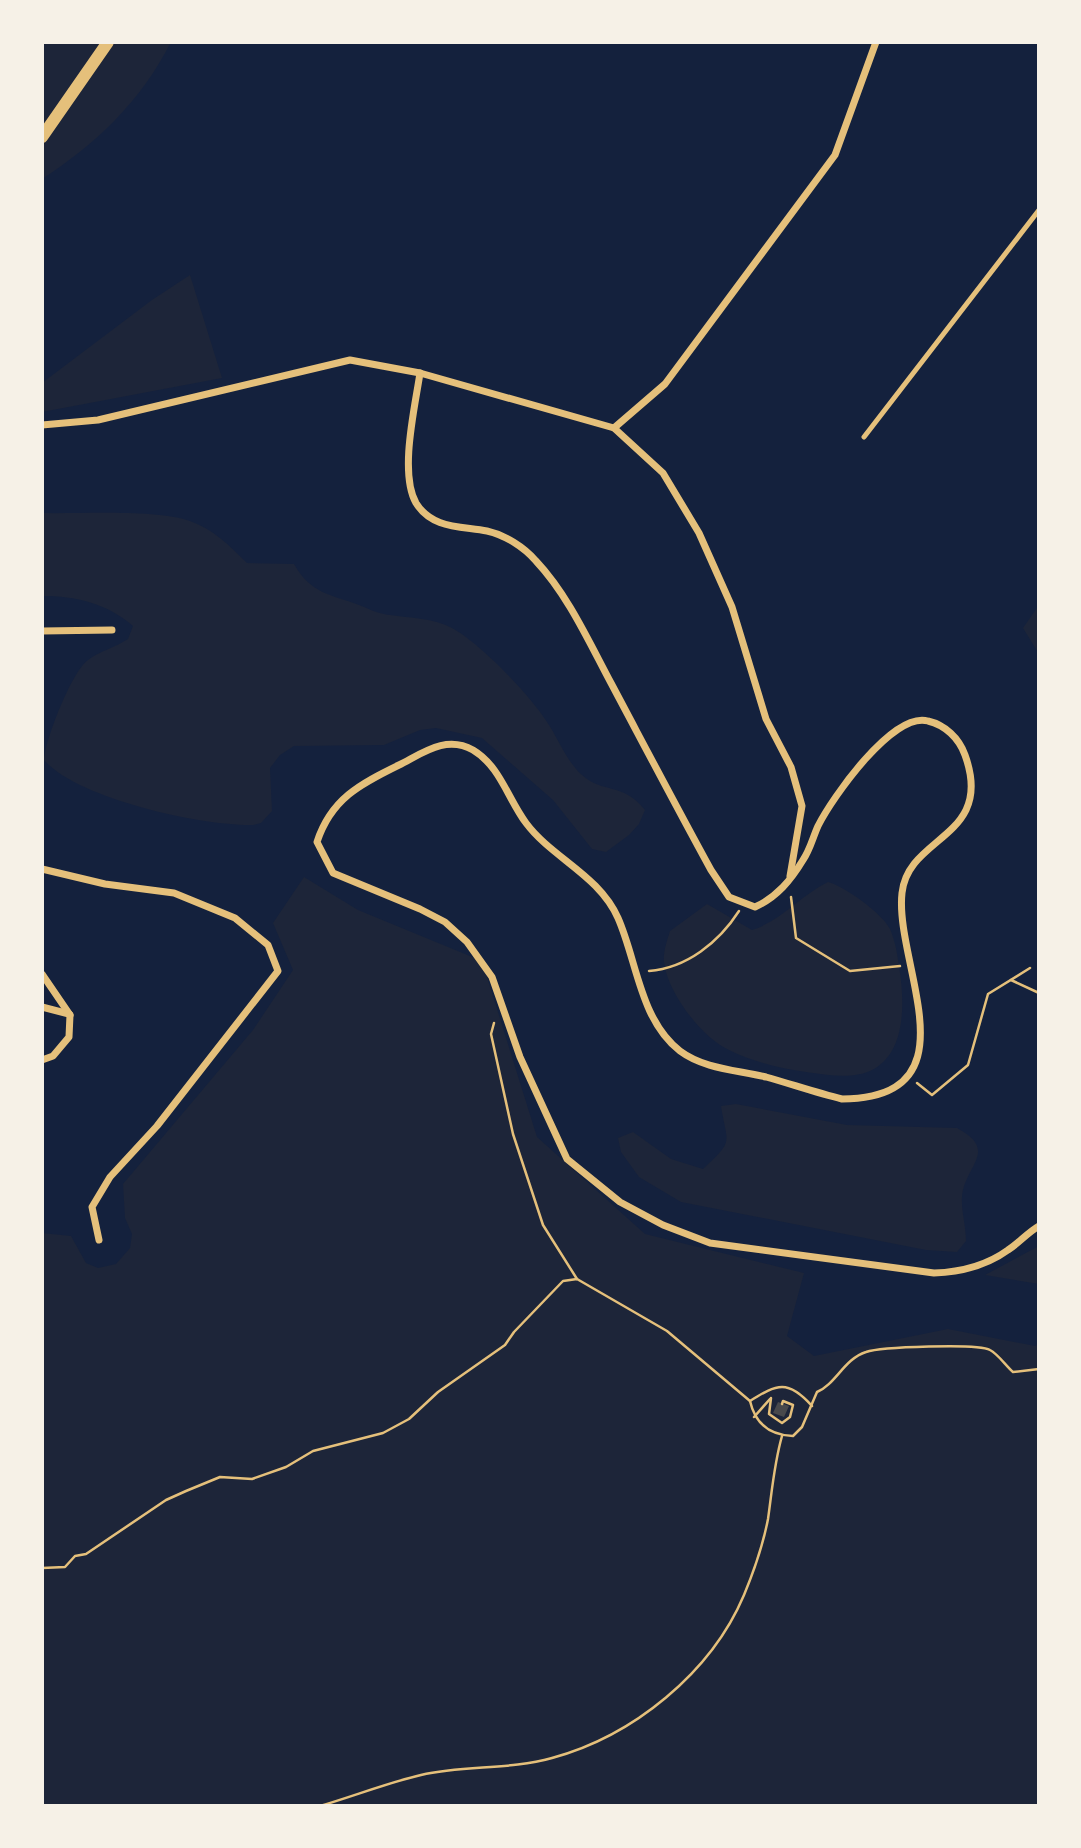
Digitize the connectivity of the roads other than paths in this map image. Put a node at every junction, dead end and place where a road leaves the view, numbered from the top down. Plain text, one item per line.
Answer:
1 (108, 42) edge
2 (876, 42) edge
3 (42, 137) edge
4 (1039, 210) edge
5 (420, 373) junction
6 (42, 425) edge
7 (614, 428) junction
8 (864, 437) dead end
9 (112, 630) dead end
10 (42, 631) edge
11 (42, 869) edge
12 (789, 880) junction
13 (42, 974) edge
14 (42, 1007) edge
15 (69, 1015) junction
16 (42, 1060) edge
17 (1039, 1226) edge
18 (99, 1240) dead end

1 - 3 street
2 - 7 street
4 - 8 lane
5 - 6 street
5 - 7 street
5 - 12 street
7 - 12 street
9 - 10 street
11 - 18 street
12 - 17 street
13 - 15 street
14 - 15 street
15 - 16 street

